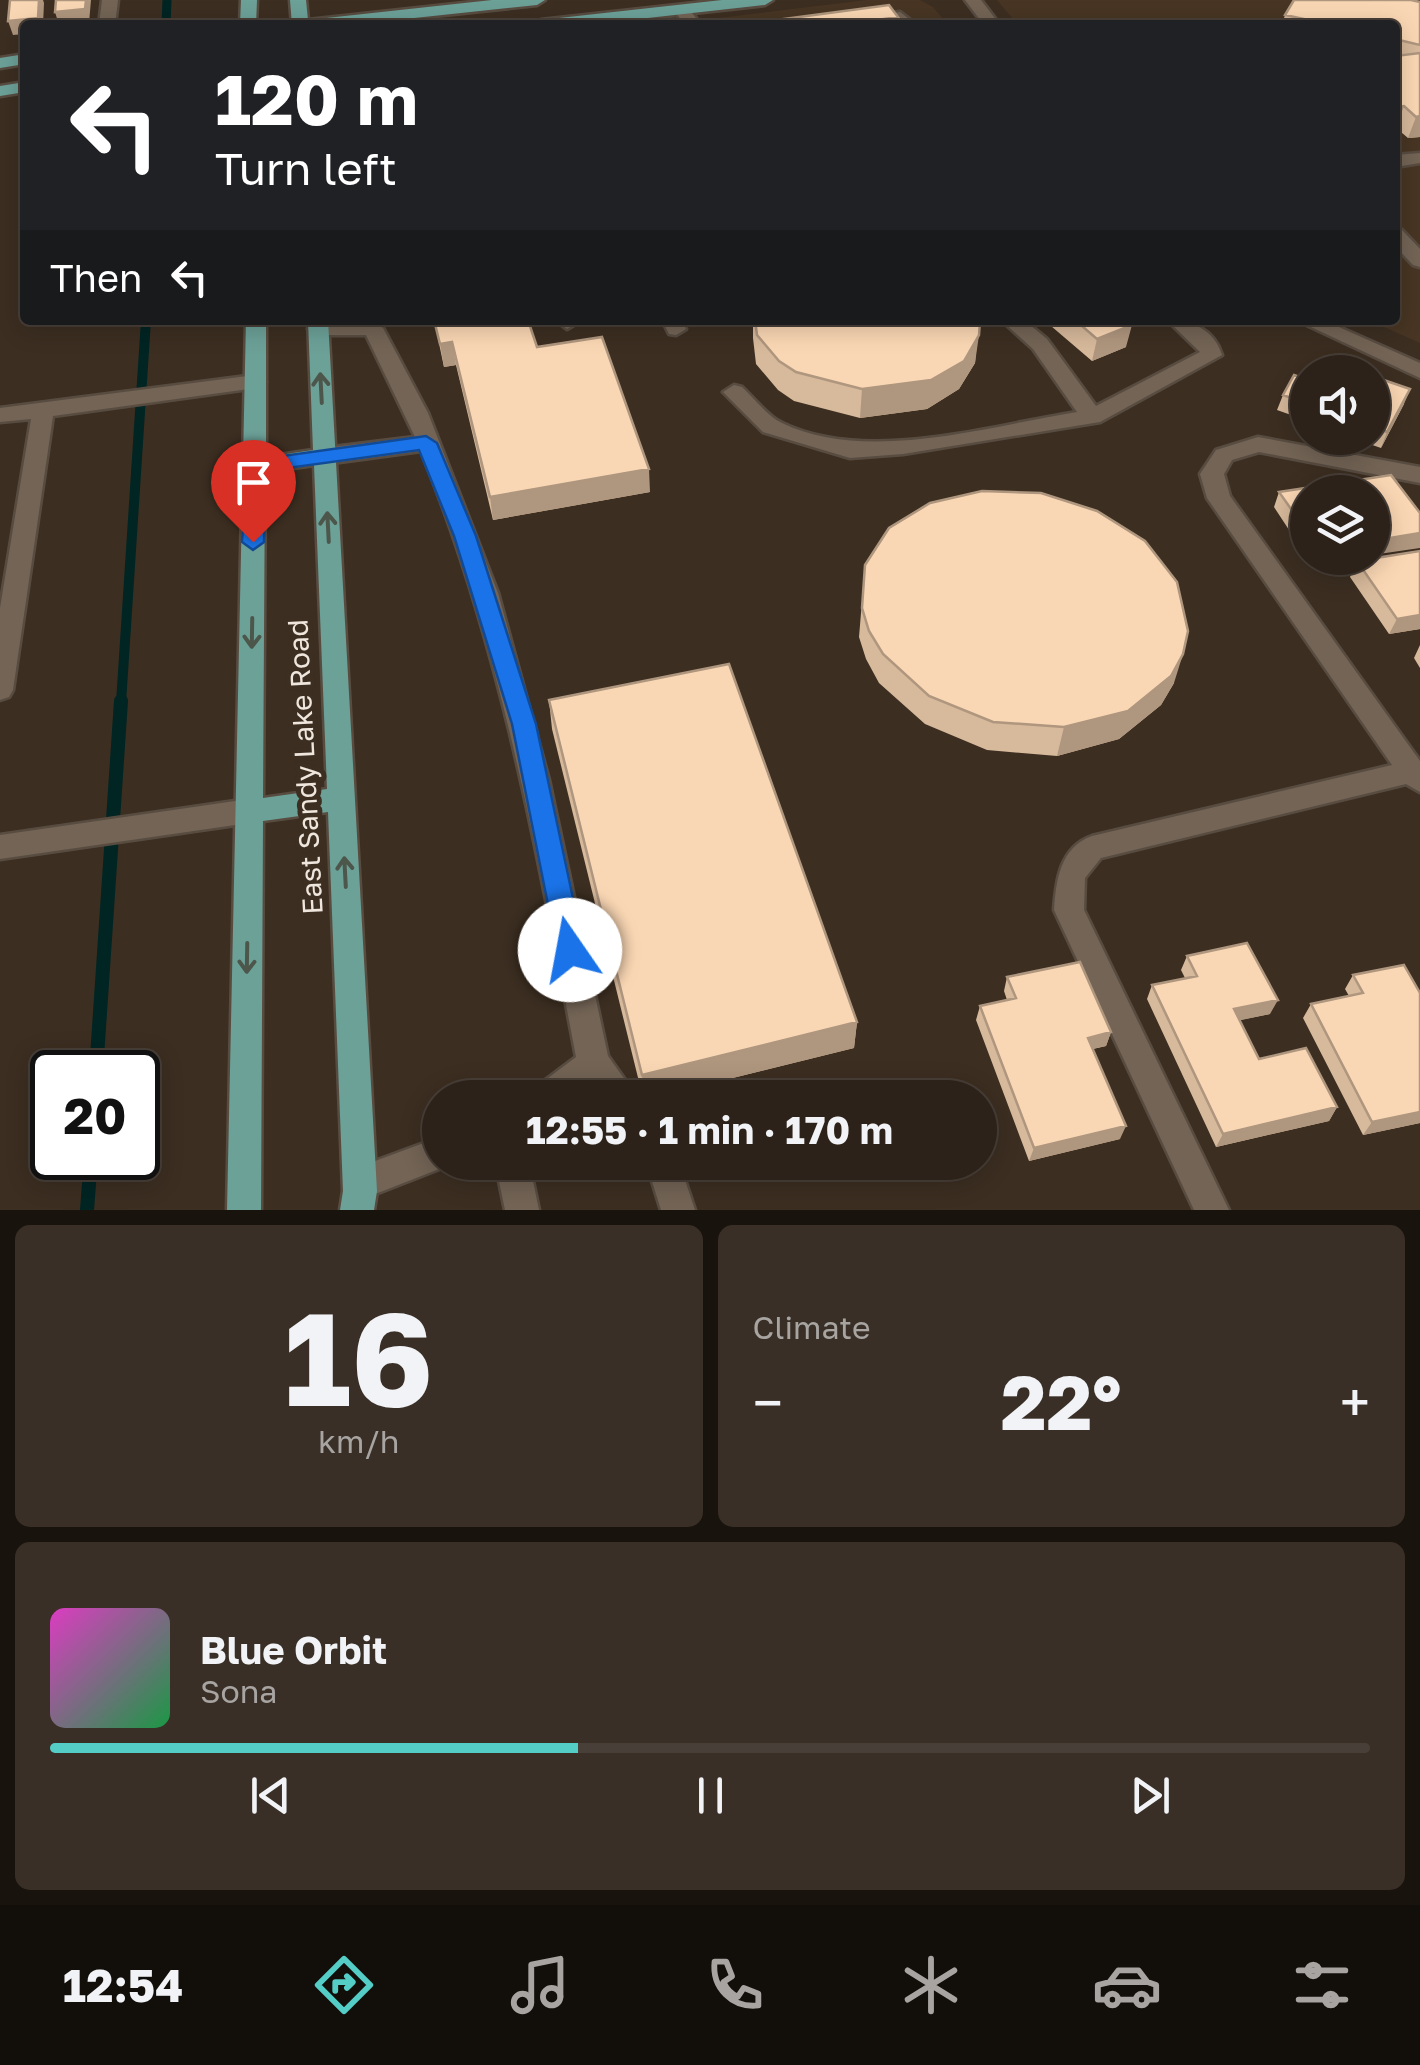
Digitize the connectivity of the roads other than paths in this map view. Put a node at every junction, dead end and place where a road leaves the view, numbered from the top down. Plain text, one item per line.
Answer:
1 (537, 0) edge
2 (765, 0) edge
3 (973, 0) edge
4 (678, 5) edge
5 (349, 20) edge
6 (574, 20) edge
7 (877, 20) edge
8 (903, 20) edge
9 (988, 20) edge
10 (1400, 239) edge
11 (1420, 260) edge
12 (256, 325) edge
13 (318, 325) edge
14 (382, 325) edge
15 (1016, 325) edge
16 (1183, 325) edge
17 (1317, 325) edge
18 (1420, 371) edge
19 (255, 382) junction
20 (734, 392) dead end
21 (43, 410) junction
22 (0, 415) edge
23 (1092, 416) junction
24 (426, 443) junction
25 (325, 456) junction
26 (254, 466) junction
27 (1420, 475) edge
28 (0, 690) edge
29 (1416, 777) edge
30 (341, 799) junction
31 (249, 810) junction
32 (0, 847) edge
33 (594, 1063) junction
34 (571, 1080) edge
35 (608, 1080) edge
36 (422, 1163) edge
37 (516, 1180) edge
38 (668, 1180) edge
39 (358, 1197) edge
40 (244, 1210) edge
41 (522, 1210) edge
42 (678, 1210) edge
43 (1212, 1210) edge

1 - 5 main road
2 - 4 main road
3 - 9 street
4 - 6 main road
7 - 8 street
10 - 11 street
12 - 19 main road, East Sandy Lake Road
25 -> 13 main road, East Sandy Lake Road
14 - 24 street
15 - 23 street
16 - 23 street
17 - 18 street
19 - 21 street
19 - 26 main road, East Sandy Lake Road
20 - 23 street
21 - 22 street
21 - 28 street
24 - 25 street
24 - 33 street
25 - 26 main road
30 -> 25 main road, East Sandy Lake Road
26 -> 31 main road, East Sandy Lake Road
27 - 29 street
29 - 43 street
30 - 31 main road
39 -> 30 main road, East Sandy Lake Road
31 - 32 street
31 -> 40 main road, East Sandy Lake Road
33 - 34 street
33 - 35 street
36 - 39 street
37 - 41 street
38 - 42 street

